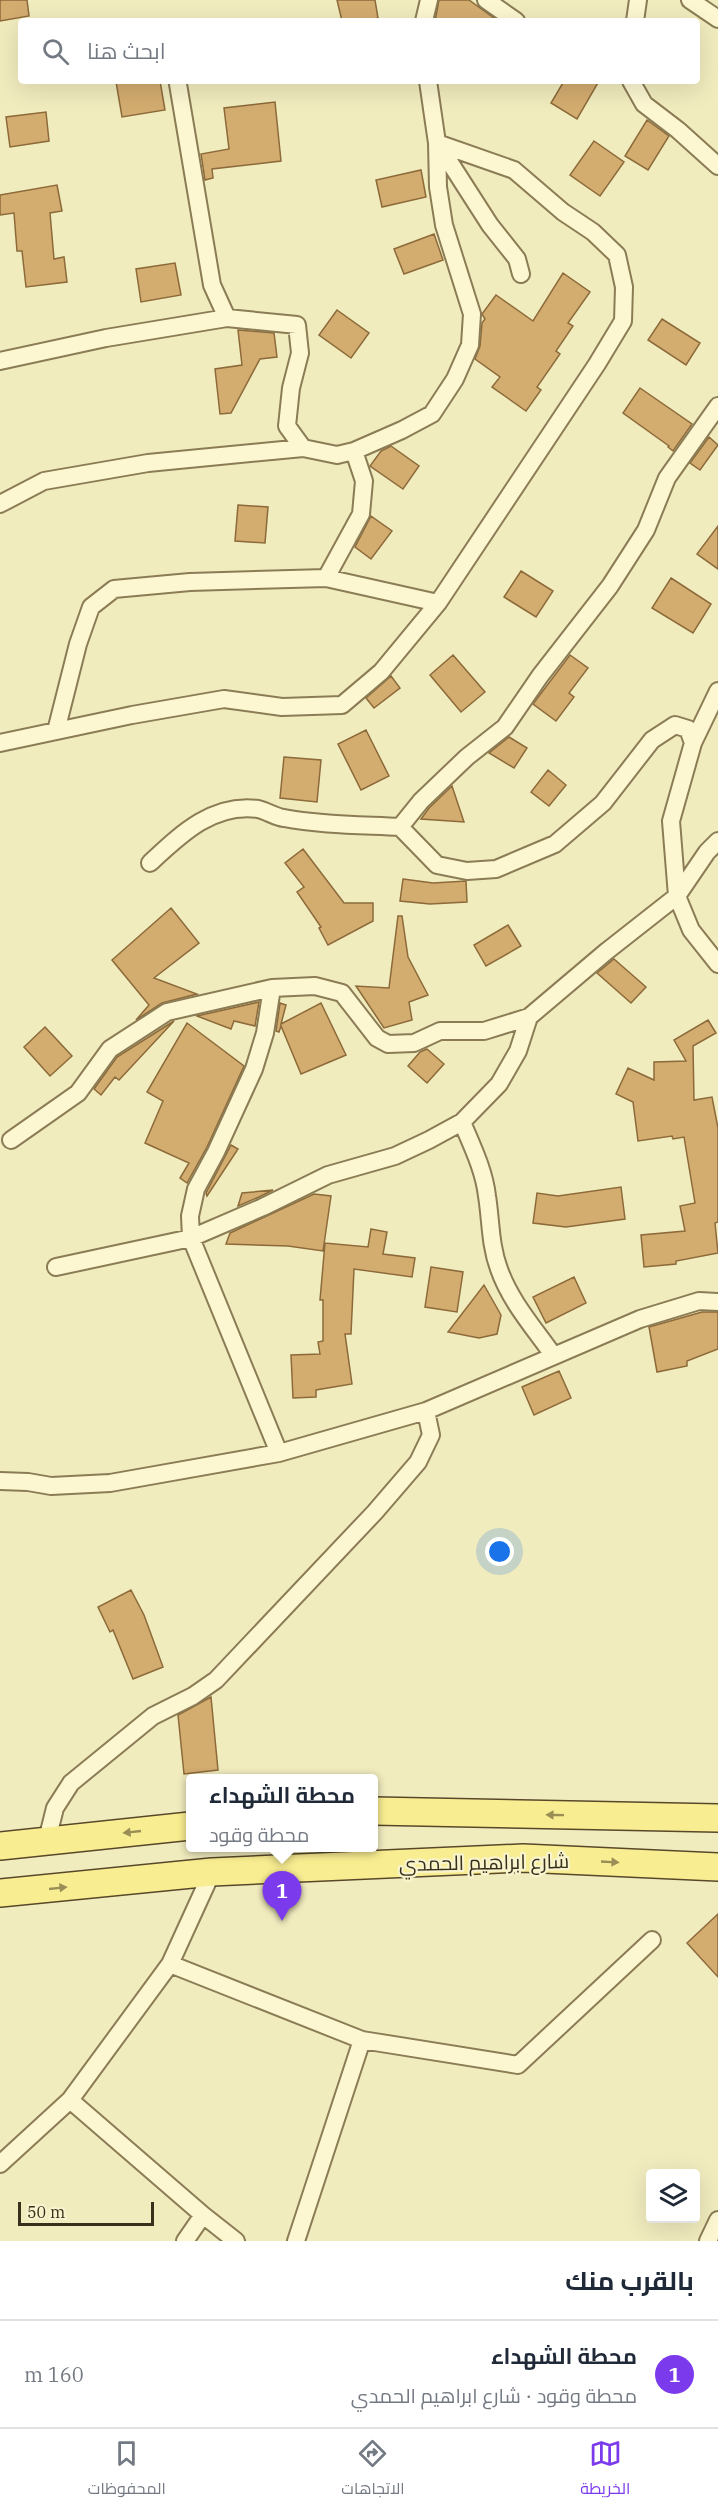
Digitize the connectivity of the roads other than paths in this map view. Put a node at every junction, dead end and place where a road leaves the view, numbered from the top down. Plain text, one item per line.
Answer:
1 (429, 0) edge
2 (486, 0) edge
3 (638, 0) edge
4 (690, 0) edge
5 (425, 18) edge
6 (512, 18) edge
7 (635, 18) edge
8 (718, 19) edge
9 (178, 84) dead end
10 (428, 84) edge
11 (633, 84) edge
12 (437, 143) junction
13 (718, 166) edge
14 (521, 274) dead end
15 (227, 318) junction
16 (0, 361) edge
17 (718, 406) edge
18 (303, 448) junction
19 (354, 451) junction
20 (0, 504) edge
21 (326, 579) junction
22 (438, 603) junction
23 (718, 691) edge
24 (56, 730) junction
25 (0, 743) edge
26 (693, 743) junction
27 (400, 827) junction
28 (718, 841) edge
29 (150, 863) dead end
30 (677, 896) junction
31 (718, 964) edge
32 (272, 988) junction
33 (529, 1017) junction
34 (462, 1122) junction
35 (10, 1140) dead end
36 (191, 1238) junction
37 (56, 1268) dead end
38 (718, 1302) edge
39 (553, 1355) junction
40 (426, 1411) junction
41 (279, 1453) junction
42 (0, 1481) edge
43 (378, 1811) edge
44 (718, 1818) edge
45 (186, 1826) edge
46 (47, 1840) junction
47 (0, 1845) edge
48 (343, 1856) edge
49 (718, 1867) edge
50 (212, 1872) junction
51 (0, 1893) edge
52 (652, 1940) dead end
53 (170, 1964) junction
54 (362, 2040) junction
55 (70, 2100) junction
56 (0, 2164) edge
57 (203, 2215) junction
58 (718, 2220) edge
59 (185, 2241) edge
60 (237, 2241) edge
61 (296, 2241) edge
62 (708, 2241) edge

1 - 5 street
2 - 6 street
3 - 7 street
4 - 8 street
9 - 15 street
10 - 12 street
11 - 13 street
12 - 14 street
12 - 19 street
12 - 22 street
15 - 16 street
15 - 18 street
17 - 27 street
18 - 19 street
18 - 20 street
19 - 21 street
21 - 22 street
21 - 24 street
22 - 24 street
23 - 26 street
24 - 25 street
26 - 27 street
26 - 30 street
27 - 29 street
28 - 30 street
30 - 31 street
30 - 33 street
32 - 33 street
32 - 35 street
32 - 36 street
33 - 34 street
34 - 36 street
34 - 39 street
36 - 37 street
36 - 41 street
38 - 39 street
39 - 40 street
40 - 41 street
40 - 46 street
41 - 42 street
44 -> 43 main road
45 -> 46 main road
46 - 47 main road
48 -> 49 main road, شارع ابراهيم الحمدي
48 - 50 main road, شارع ابراهيم الحمدي
51 -> 50 main road, شارع ابراهيم الحمدي
50 - 53 street
52 - 54 street
53 - 54 street
53 - 55 street
54 - 61 street
55 - 56 street
55 - 57 street
57 - 59 street
57 - 60 street
58 - 62 street

